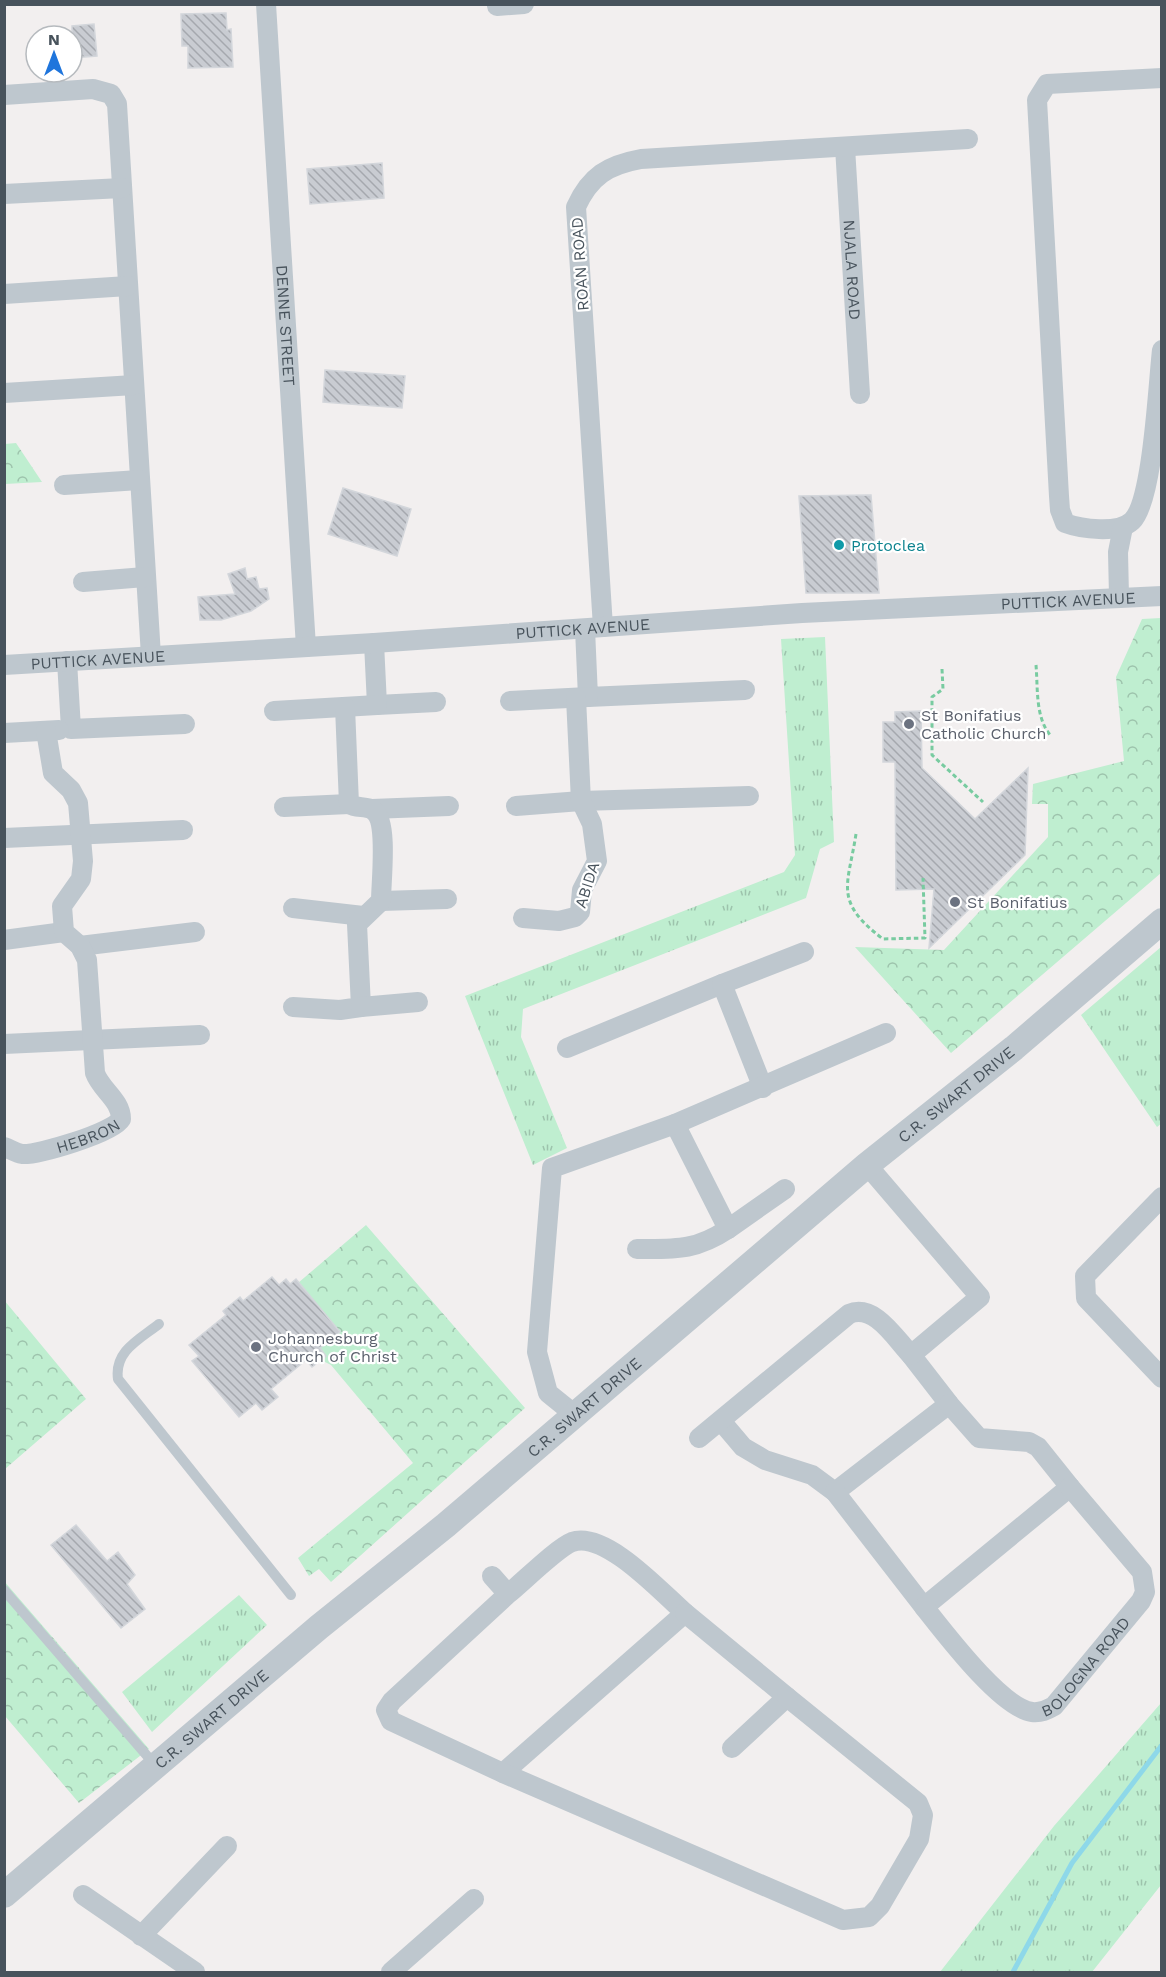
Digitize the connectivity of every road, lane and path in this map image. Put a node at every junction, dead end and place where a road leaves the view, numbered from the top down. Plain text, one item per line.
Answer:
1 (266, 4) edge
2 (524, 4) edge
3 (497, 6) dead end
4 (1161, 78) edge
5 (4, 95) edge
6 (968, 139) dead end
7 (845, 147) junction
8 (122, 188) junction
9 (4, 194) edge
10 (128, 286) junction
11 (4, 294) edge
12 (1161, 350) edge
13 (134, 384) junction
14 (4, 393) edge
15 (860, 394) dead end
16 (139, 480) junction
17 (64, 485) dead end
18 (1123, 527) junction
19 (145, 577) junction
20 (83, 582) dead end
21 (1119, 596) junction
22 (1161, 596) edge
23 (594, 628) junction
24 (374, 644) junction
25 (306, 647) junction
26 (151, 656) junction
27 (67, 661) junction
28 (4, 665) edge
29 (1036, 665) dead end
30 (942, 669) dead end
31 (745, 690) dead end
32 (582, 697) junction
33 (510, 701) dead end
34 (436, 702) dead end
35 (377, 705) junction
36 (345, 707) junction
37 (274, 711) dead end
38 (186, 724) dead end
39 (71, 729) junction
40 (46, 731) junction
41 (4, 733) edge
42 (1051, 736) dead end
43 (749, 796) dead end
44 (582, 801) junction
45 (983, 802) dead end
46 (349, 804) junction
47 (449, 806) dead end
48 (516, 806) dead end
49 (284, 807) dead end
50 (372, 809) junction
51 (183, 830) dead end
52 (80, 834) junction
53 (856, 834) dead end
54 (4, 838) edge
55 (922, 878) dead end
56 (447, 899) dead end
57 (381, 901) junction
58 (293, 908) dead end
59 (363, 916) junction
60 (523, 918) dead end
61 (1161, 921) edge
62 (64, 932) junction
63 (195, 932) dead end
64 (4, 940) edge
65 (80, 946) junction
66 (804, 952) dead end
67 (722, 984) junction
68 (418, 1002) dead end
69 (293, 1007) dead end
70 (361, 1007) junction
71 (886, 1034) dead end
72 (200, 1035) dead end
73 (92, 1041) junction
74 (4, 1044) edge
75 (567, 1048) dead end
76 (763, 1088) junction
77 (675, 1124) junction
78 (4, 1147) edge
79 (867, 1165) junction
80 (785, 1189) dead end
81 (1161, 1197) edge
82 (728, 1229) junction
83 (638, 1250) dead end
84 (159, 1324) dead end
85 (911, 1355) junction
86 (1161, 1378) edge
87 (949, 1404) junction
88 (574, 1414) junction
89 (721, 1420) junction
90 (699, 1438) dead end
91 (1070, 1487) junction
92 (836, 1492) junction
93 (492, 1576) dead end
94 (4, 1590) edge
95 (508, 1594) junction
96 (291, 1595) dead end
97 (924, 1607) junction
98 (686, 1613) junction
99 (787, 1696) junction
100 (732, 1748) dead end
101 (157, 1767) junction
102 (503, 1773) junction
103 (226, 1846) dead end
104 (4, 1895) edge
105 (83, 1895) dead end
106 (474, 1899) dead end
107 (141, 1936) junction
108 (195, 1972) edge
109 (391, 1972) edge

1 - 25 street, DENNE STREET
2 - 3 street
4 - 18 street
5 - 8 street
6 - 7 street, ROAN ROAD
7 - 15 street, NJALA ROAD
7 - 23 street, ROAN ROAD
8 - 9 street
8 - 10 street
10 - 11 street
10 - 13 street
12 - 18 street
13 - 14 street
13 - 16 street
16 - 17 street
16 - 19 street
18 - 21 street
19 - 20 street
19 - 26 street
21 - 22 street, PUTTICK AVENUE
21 - 23 street, PUTTICK AVENUE
23 - 24 street, PUTTICK AVENUE
23 - 32 street, ABIDA
24 - 25 street, PUTTICK AVENUE
24 - 35 street
25 - 26 street, PUTTICK AVENUE
26 - 27 street, PUTTICK AVENUE
27 - 28 street, PUTTICK AVENUE
27 - 39 street
29 - 42 path
30 - 45 path
31 - 32 street
32 - 33 street
32 - 44 street, ABIDA
34 - 35 street
35 - 36 street
36 - 37 street
36 - 46 street
38 - 39 street
39 - 40 street
40 - 41 street
40 - 52 street
43 - 44 street
44 - 48 street
44 - 60 street, ABIDA
46 - 49 street
46 - 50 street
47 - 50 street
50 - 57 street
51 - 52 street
52 - 54 street
52 - 62 street
53 - 55 path
56 - 57 street
57 - 59 street
58 - 59 street
59 - 70 street
61 - 79 street, C.R. SWART DRIVE
62 - 64 street
62 - 65 street
63 - 65 street
65 - 73 street, HEBRON
66 - 67 street
67 - 75 street
67 - 76 street
68 - 70 street
69 - 70 street
71 - 76 street
72 - 73 street
73 - 74 street
73 - 78 street, HEBRON
76 - 77 street
77 - 82 street
77 - 88 street
79 - 85 street
79 - 88 street, C.R. SWART DRIVE
80 - 82 street
81 - 86 street
82 - 83 street
84 - 96 lane
85 - 87 street, BOLOGNA ROAD
85 - 89 street, BOLOGNA ROAD
87 - 91 street, BOLOGNA ROAD
87 - 92 street
88 - 101 street, C.R. SWART DRIVE
89 - 90 street, BOLOGNA ROAD
89 - 92 street, BOLOGNA ROAD
91 - 97 street
91 - 97 street, BOLOGNA ROAD
92 - 97 street, BOLOGNA ROAD
93 - 95 street
94 - 101 lane
95 - 98 street
95 - 102 street
98 - 99 street
98 - 102 street
99 - 100 street
99 - 102 street
101 - 104 street, C.R. SWART DRIVE
103 - 107 street
105 - 107 street
106 - 109 street
107 - 108 street

